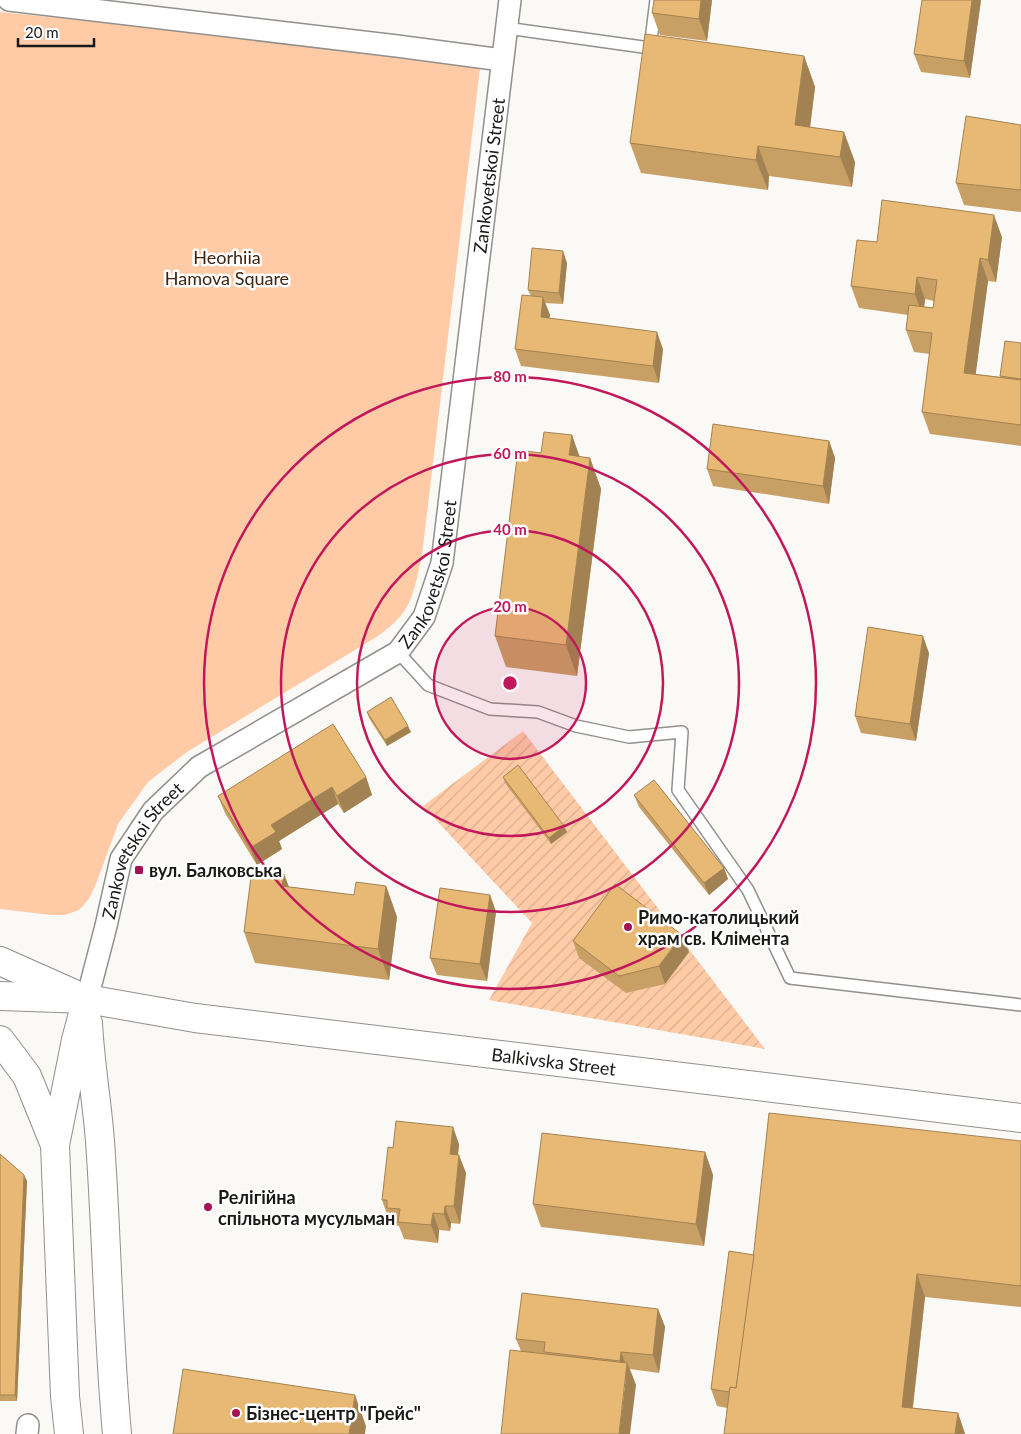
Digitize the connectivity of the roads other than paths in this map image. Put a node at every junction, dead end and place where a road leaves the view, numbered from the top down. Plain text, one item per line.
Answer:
1 (10, 0) edge
2 (510, 0) edge
3 (656, 0) edge
4 (506, 28) junction
5 (502, 60) junction
6 (398, 652) junction
7 (0, 961) edge
8 (0, 996) edge
9 (88, 999) junction
10 (1021, 1005) edge
11 (0, 1040) edge
12 (1021, 1118) edge
13 (54, 1145) junction
14 (69, 1434) edge
15 (117, 1434) edge

1 - 5 street
2 - 4 street, Zankovetskoi Street
3 - 4 lane
4 - 5 street, Zankovetskoi Street
5 - 6 street, Zankovetskoi Street
6 - 9 street, Zankovetskoi Street
6 - 10 lane
7 - 9 street, Balkivska Street
8 - 9 street, Balkivska Street
9 - 12 street, Balkivska Street
9 - 13 street
9 - 15 street
11 - 13 street
13 - 14 street

